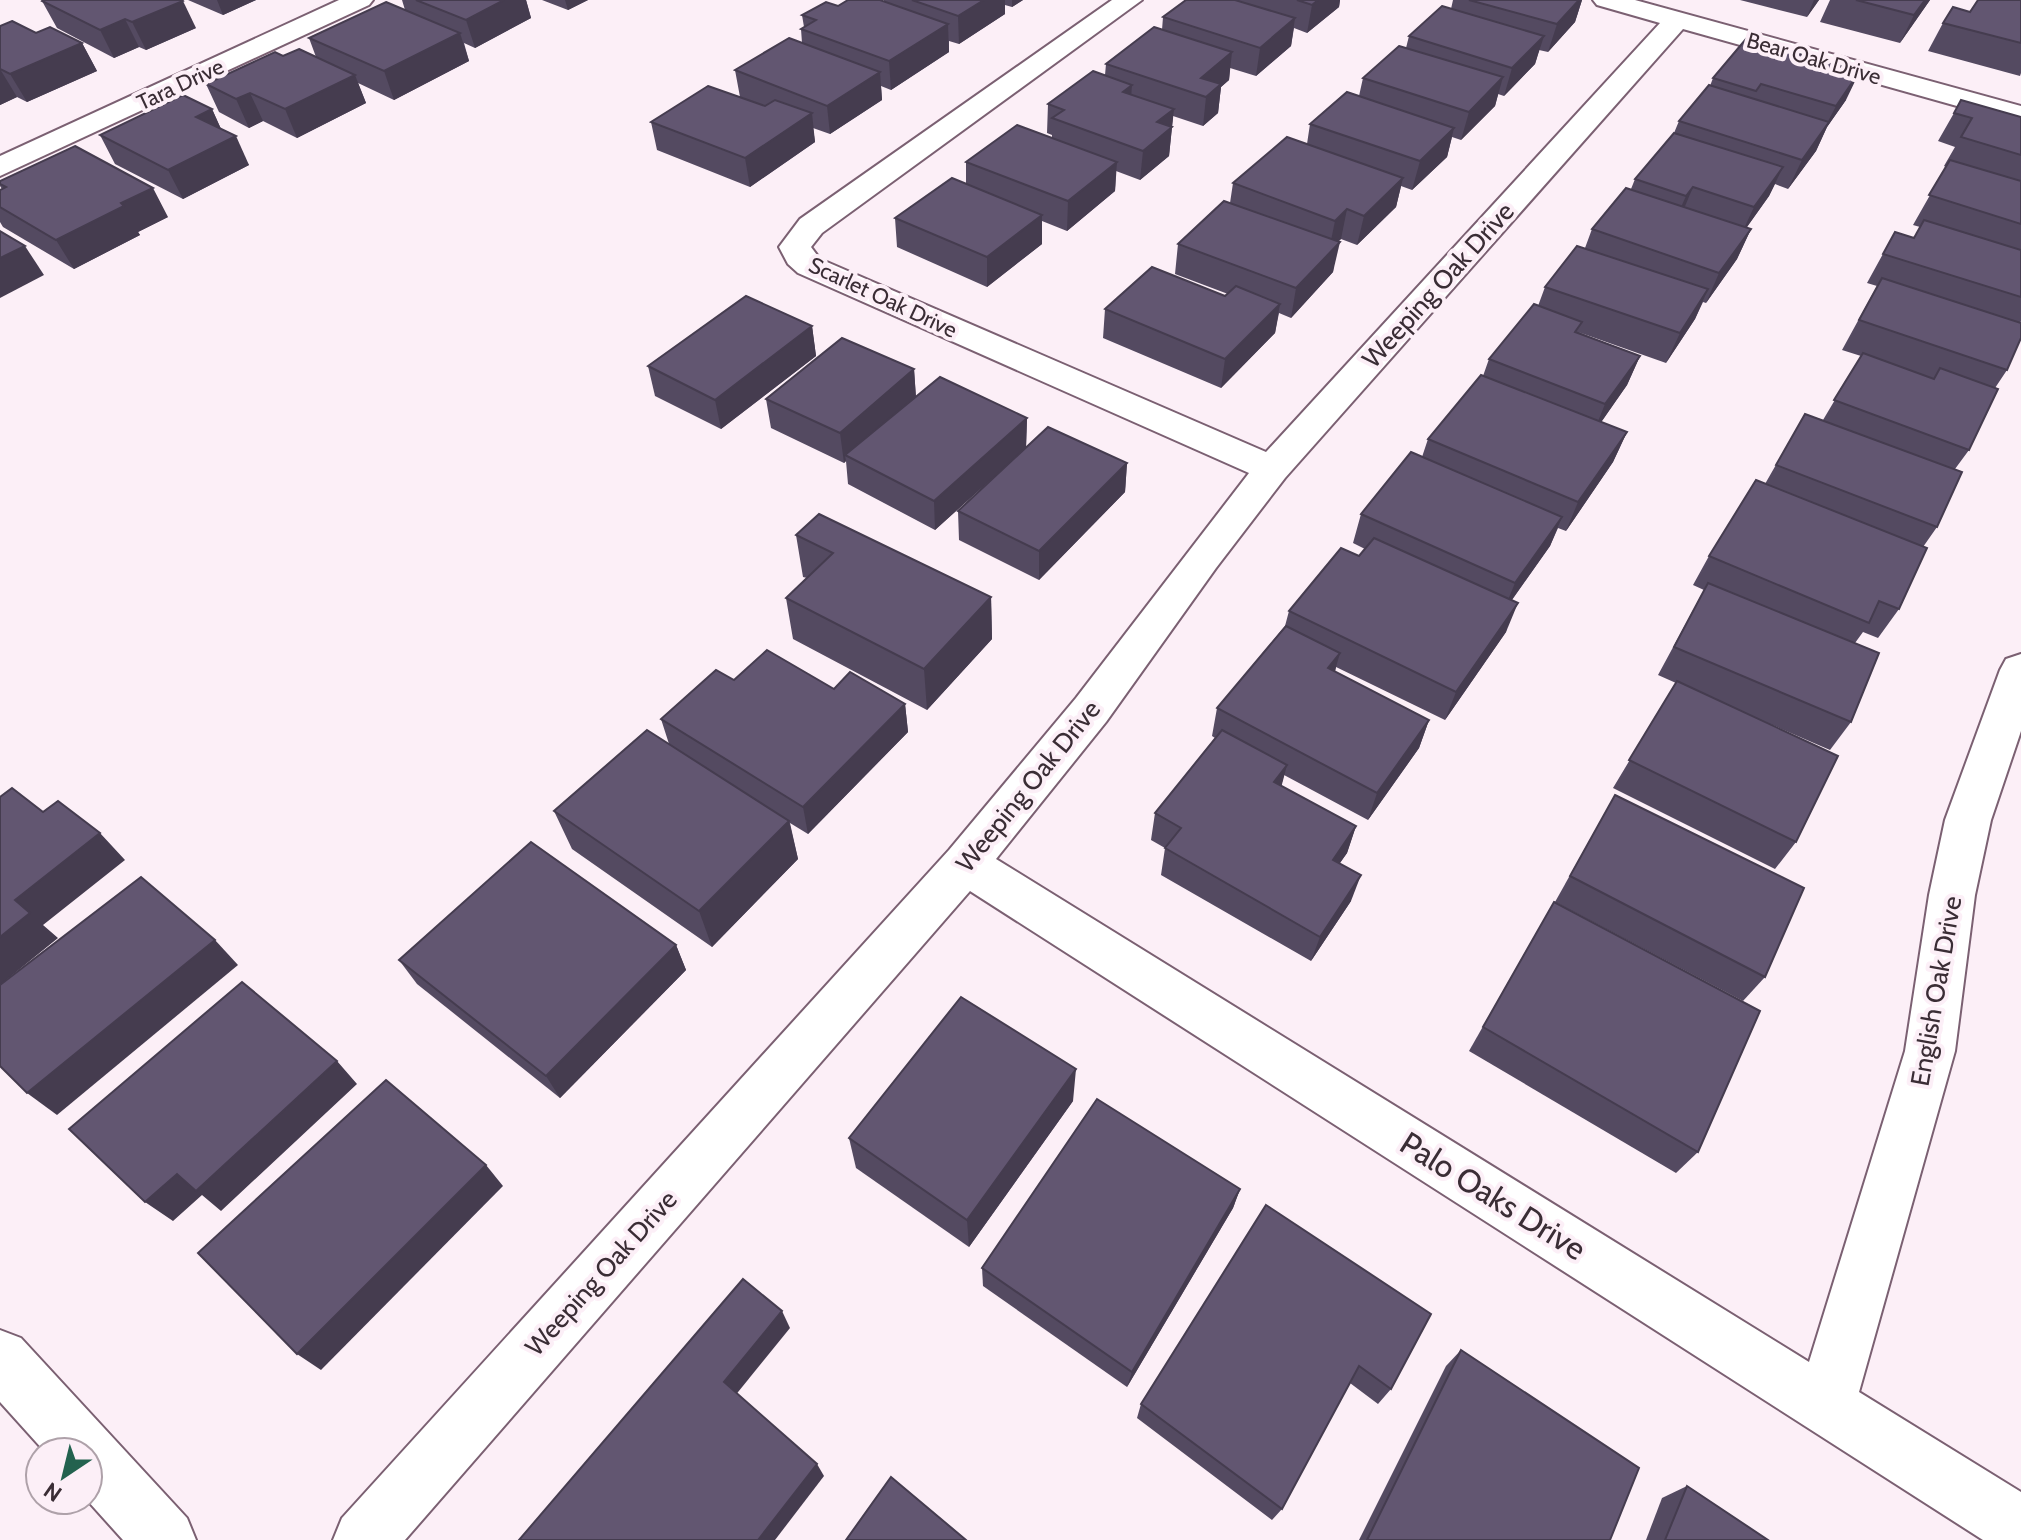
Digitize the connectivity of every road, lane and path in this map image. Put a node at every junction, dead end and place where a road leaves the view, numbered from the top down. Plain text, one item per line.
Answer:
1 (360, 0) edge
2 (1129, 0) edge
3 (1606, 0) edge
4 (1677, 20) junction
5 (2021, 115) edge
6 (0, 167) edge
7 (1272, 469) junction
8 (2021, 670) edge
9 (965, 864) junction
10 (0, 1359) edge
11 (1825, 1406) junction
12 (70, 1436) edge
13 (104, 1474) edge
14 (2021, 1528) edge
15 (165, 1540) edge
16 (364, 1540) edge

1 - 6 street, Tara Drive
2 - 7 street, Scarlet Oak Drive
3 - 4 street, Bear Oak Drive
4 - 5 street, Bear Oak Drive
4 - 7 street, Weeping Oak Drive
7 - 9 street, Weeping Oak Drive
8 - 11 street, English Oak Drive
9 - 11 street, Palo Oaks Drive
9 - 16 street, Weeping Oak Drive
10 - 12 street
11 - 14 street, Palo Oaks Drive
13 - 15 street

